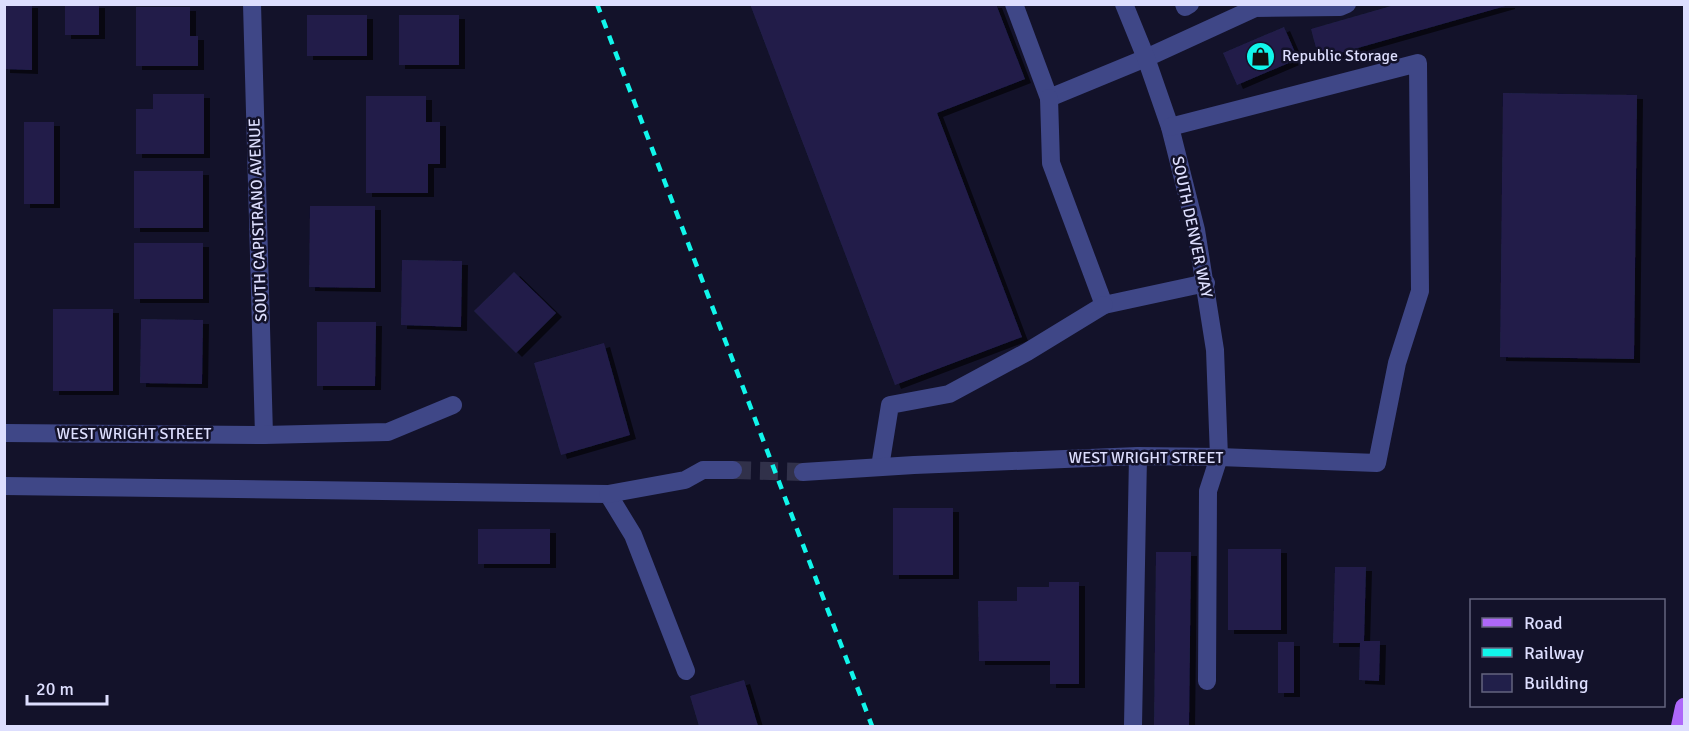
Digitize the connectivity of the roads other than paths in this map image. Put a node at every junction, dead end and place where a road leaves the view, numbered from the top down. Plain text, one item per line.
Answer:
1 (252, 4) edge
2 (1014, 4) edge
3 (1124, 4) edge
4 (1184, 4) edge
5 (1190, 4) edge
6 (1342, 5) edge
7 (1254, 6) edge
8 (1146, 58) junction
9 (1049, 98) junction
10 (1170, 127) junction
11 (1206, 284) junction
12 (1104, 305) junction
13 (453, 405) dead end
14 (4, 433) edge
15 (264, 435) junction
16 (1138, 456) junction
17 (1219, 457) junction
18 (880, 467) junction
19 (733, 470) tunnel mouth
20 (803, 472) tunnel mouth
21 (4, 486) edge
22 (608, 494) junction
23 (687, 671) dead end
24 (1207, 681) dead end
25 (1684, 706) edge
26 (1133, 726) edge
27 (1680, 726) edge

1 - 15 street, SOUTH CAPISTRANO AVENUE
2 - 9 street
3 - 8 street, SOUTH DENVER WAY
4 - 5 street
6 - 7 street
7 - 8 street
8 - 9 street
8 - 10 street, SOUTH DENVER WAY
9 - 12 street
10 - 11 street, SOUTH DENVER WAY
10 - 17 street, WEST WRIGHT STREET
11 - 12 street
11 - 17 street, SOUTH DENVER WAY
12 - 18 street
13 - 15 street, WEST WRIGHT STREET
14 - 15 street, WEST WRIGHT STREET
16 - 17 street, WEST WRIGHT STREET
16 - 18 street, WEST WRIGHT STREET
16 - 26 street
17 - 24 street
18 - 20 street, WEST WRIGHT STREET
19 - 22 street
21 - 22 street
22 - 23 street
25 - 27 main road

